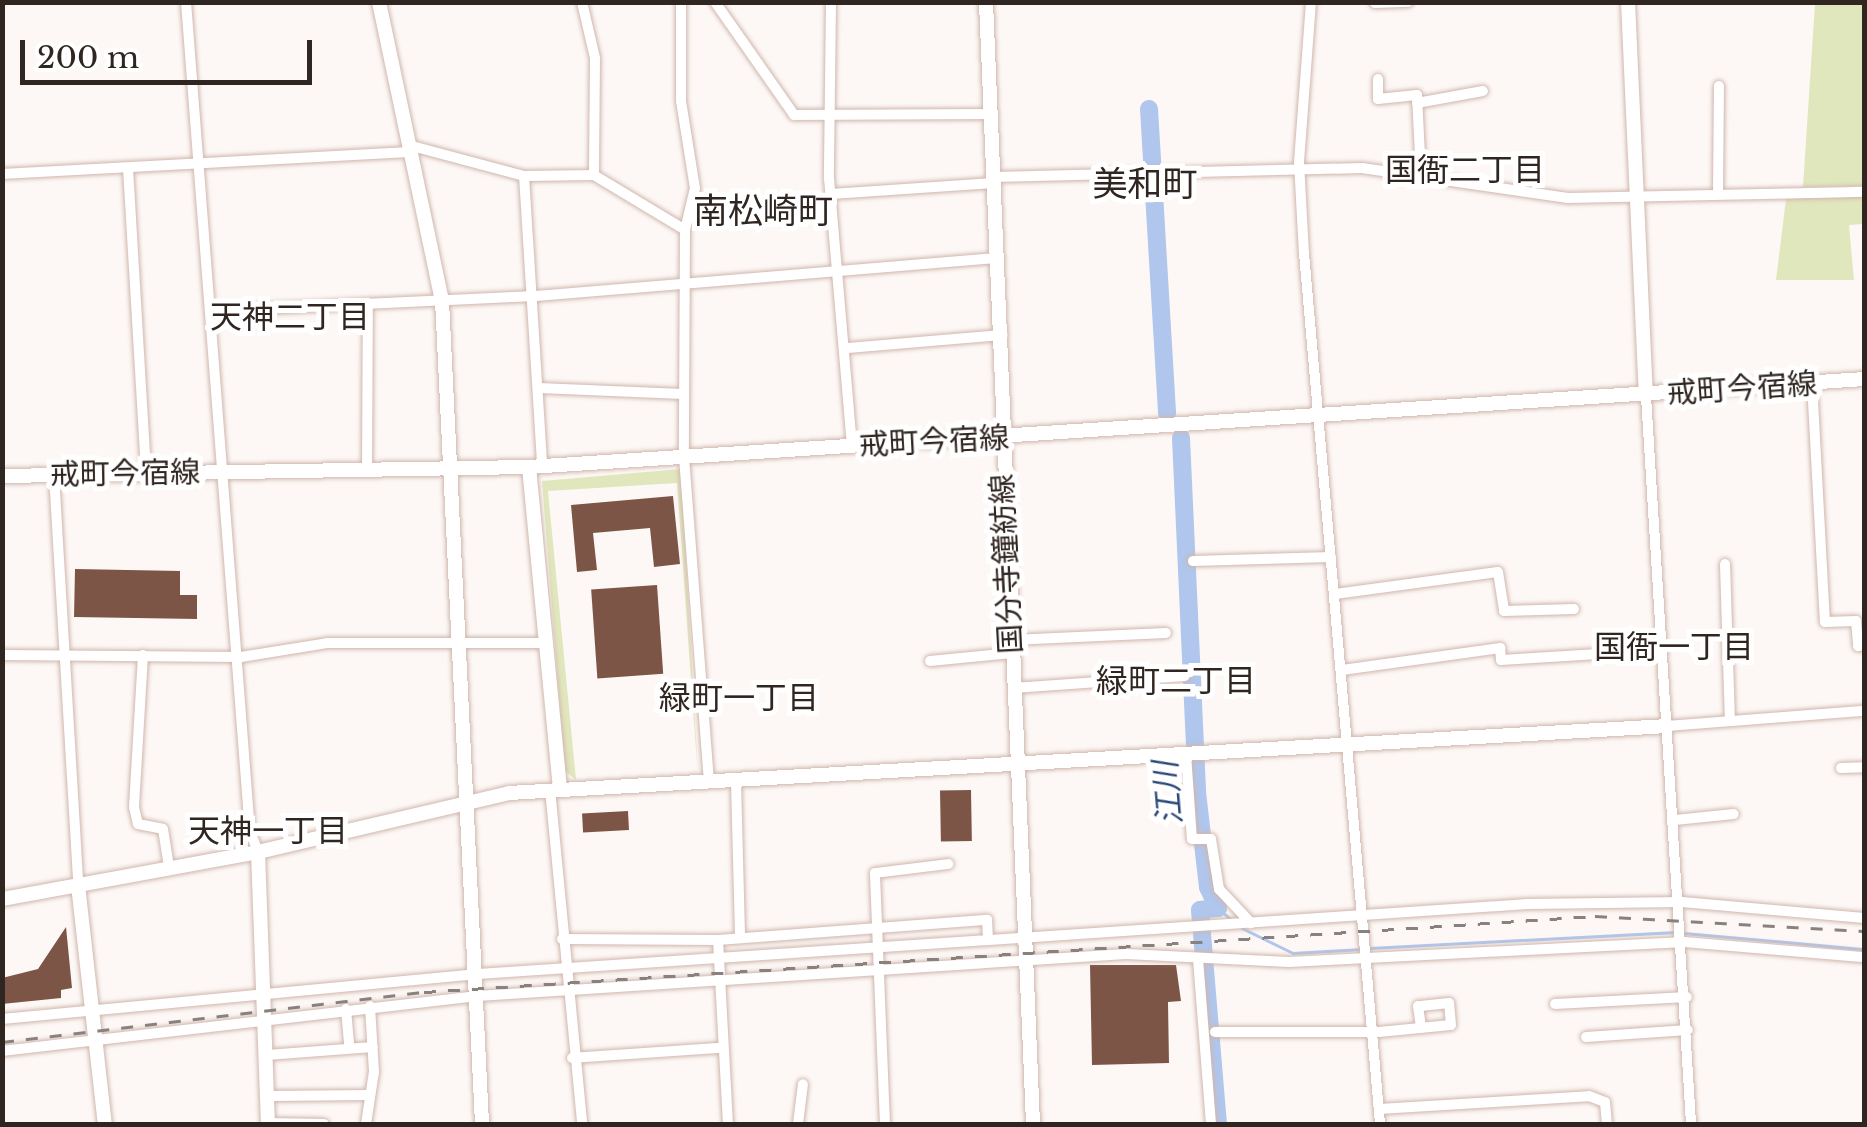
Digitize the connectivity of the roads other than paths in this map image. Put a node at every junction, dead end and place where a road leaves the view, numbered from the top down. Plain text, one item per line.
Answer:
1 (186, 2) edge
2 (379, 2) edge
3 (582, 2) edge
4 (681, 2) edge
5 (715, 2) edge
6 (831, 2) edge
7 (986, 2) edge
8 (1310, 2) edge
9 (1408, 2) edge
10 (1628, 2) edge
11 (1375, 4) edge
12 (1378, 79) dead end
13 (1719, 86) dead end
14 (1483, 91) dead end
15 (1418, 103) junction
16 (992, 114) junction
17 (834, 119) junction
18 (412, 149) junction
19 (202, 162) junction
20 (128, 168) junction
21 (1300, 170) junction
22 (2, 174) edge
23 (594, 175) junction
24 (524, 176) junction
25 (1421, 176) junction
26 (994, 180) junction
27 (1864, 192) edge
28 (831, 194) junction
29 (1718, 194) junction
30 (1636, 197) junction
31 (685, 230) junction
32 (997, 258) junction
33 (840, 271) junction
34 (684, 284) junction
35 (535, 296) junction
36 (442, 300) junction
37 (368, 304) junction
38 (215, 312) junction
39 (1002, 335) junction
40 (847, 348) junction
41 (1864, 380) edge
42 (1812, 383) junction
43 (538, 388) junction
44 (684, 394) junction
45 (1646, 396) junction
46 (1319, 417) junction
47 (1003, 439) junction
48 (852, 446) junction
49 (684, 457) junction
50 (536, 466) junction
51 (455, 468) junction
52 (367, 470) junction
53 (226, 473) junction
54 (146, 474) junction
55 (2, 476) edge
56 (54, 476) junction
57 (1331, 557) junction
58 (1193, 561) dead end
59 (1726, 564) dead end
60 (1334, 594) junction
61 (1574, 609) dead end
62 (1166, 633) dead end
63 (547, 643) junction
64 (462, 644) junction
65 (1864, 646) edge
66 (1011, 647) junction
67 (1663, 650) junction
68 (63, 653) junction
69 (2, 655) edge
70 (143, 655) junction
71 (240, 658) junction
72 (930, 660) dead end
73 (1342, 670) junction
74 (1185, 676) dead end
75 (1013, 688) junction
76 (1864, 711) edge
77 (1730, 719) junction
78 (1667, 726) junction
79 (1346, 741) junction
80 (1186, 754) junction
81 (1016, 766) junction
82 (1864, 767) edge
83 (1840, 768) dead end
84 (736, 782) junction
85 (709, 784) junction
86 (555, 788) junction
87 (468, 798) junction
88 (1734, 814) dead end
89 (1674, 820) junction
90 (258, 852) junction
91 (948, 864) dead end
92 (169, 868) junction
93 (78, 885) junction
94 (2, 899) edge
95 (1682, 902) junction
96 (1361, 915) junction
97 (1864, 918) edge
98 (1252, 923) junction
99 (876, 927) junction
100 (1185, 927) junction
101 (1024, 937) junction
102 (740, 938) junction
103 (988, 938) junction
104 (562, 940) junction
105 (718, 940) junction
106 (1684, 942) junction
107 (876, 946) junction
108 (1192, 956) junction
109 (1365, 956) junction
110 (720, 957) junction
111 (1864, 958) edge
112 (1025, 960) junction
113 (566, 968) junction
114 (878, 970) junction
115 (478, 974) junction
116 (715, 980) junction
117 (566, 990) junction
118 (263, 991) junction
119 (478, 996) junction
120 (1687, 997) junction
121 (1555, 1004) dead end
122 (370, 1006) junction
123 (93, 1009) junction
124 (346, 1009) junction
125 (2, 1018) edge
126 (264, 1018) junction
127 (1421, 1028) dead end
128 (1688, 1030) junction
129 (1370, 1031) junction
130 (1214, 1032) dead end
131 (1586, 1037) dead end
132 (95, 1040) junction
133 (373, 1047) junction
134 (349, 1048) junction
135 (720, 1048) junction
136 (2, 1051) edge
137 (267, 1055) junction
138 (572, 1058) junction
139 (803, 1084) dead end
140 (370, 1095) junction
141 (270, 1096) junction
142 (1379, 1109) junction
143 (104, 1124) edge
144 (268, 1124) edge
145 (324, 1124) edge
146 (366, 1124) edge
147 (482, 1124) edge
148 (582, 1124) edge
149 (728, 1124) edge
150 (798, 1124) edge
151 (885, 1124) edge
152 (1033, 1124) edge
153 (1211, 1124) edge
154 (1380, 1124) edge
155 (1607, 1124) edge
156 (1691, 1124) edge

1 - 19 street
2 - 18 street
3 - 23 street
4 - 31 street
5 - 17 street
6 - 17 street
7 - 16 street, 国分寺鐘紡線
8 - 21 street
9 - 11 street
10 - 30 street
12 - 15 street
13 - 29 street
14 - 15 street
15 - 25 street
16 - 17 street
16 - 26 street, 国分寺鐘紡線
17 - 28 street
18 - 19 street
18 - 24 street
18 - 36 street
19 - 20 street
19 - 38 street
20 - 22 street
20 - 54 street
21 - 25 street
21 - 26 street
21 - 46 street
23 - 24 street
23 - 31 street
24 - 35 street
25 - 30 street
26 - 28 street
26 - 32 street, 国分寺鐘紡線
27 - 29 street
28 - 33 street
29 - 30 street
30 - 45 street
31 - 34 street
32 - 33 street
32 - 39 street, 国分寺鐘紡線
33 - 34 street
33 - 40 street
34 - 35 street
34 - 44 street
35 - 36 street
35 - 43 street
36 - 37 street
36 - 51 street
37 - 38 street
37 - 52 street
38 - 53 street
39 - 40 street
39 - 47 street, 国分寺鐘紡線
40 - 48 street
41 - 42 street, 戒町今宿線
42 - 45 street, 戒町今宿線
42 - 65 street
43 - 44 street
43 - 50 street
44 - 49 street
45 - 46 street, 戒町今宿線
45 - 67 street
46 - 47 street, 戒町今宿線
46 - 57 street
47 - 48 street, 戒町今宿線
47 - 66 street, 国分寺鐘紡線
48 - 49 street, 戒町今宿線
49 - 50 street, 戒町今宿線
49 - 85 street
50 - 51 street, 戒町今宿線
50 - 63 street
51 - 52 street, 戒町今宿線
51 - 64 street
52 - 53 street, 戒町今宿線
53 - 54 street, 戒町今宿線
53 - 71 street
54 - 56 street, 戒町今宿線
55 - 56 street, 戒町今宿線
56 - 68 street
57 - 58 street
57 - 60 street
59 - 77 street
60 - 61 street
60 - 73 street
62 - 66 street
63 - 64 street
63 - 86 street
64 - 71 street
64 - 87 street
66 - 72 street
66 - 75 street, 国分寺鐘紡線
67 - 73 street
67 - 78 street
68 - 69 street
68 - 70 street
68 - 93 street
70 - 71 street
70 - 92 street
71 - 90 street
73 - 79 street
74 - 75 street
75 - 81 street, 国分寺鐘紡線
76 - 77 street
77 - 78 street
78 - 79 street
78 - 89 street
79 - 80 street
79 - 96 street
80 - 81 street
80 - 98 street
81 - 84 street
81 - 101 street, 国分寺鐘紡線
82 - 83 street
84 - 85 street
84 - 102 street
85 - 86 street
86 - 87 street
86 - 104 street
87 - 90 street
87 - 115 street
88 - 89 street
89 - 95 street
90 - 92 street
90 - 118 street
91 - 99 street
92 - 93 street
93 - 94 street
93 - 123 street
95 - 96 street
95 - 97 street
95 - 106 street
96 - 98 street
96 - 109 street
98 - 100 street
99 - 102 street
99 - 103 street
99 - 107 street
100 - 101 street
100 - 108 street
101 - 103 street
101 - 112 street, 国分寺鐘紡線
102 - 105 street
103 - 107 street
104 - 105 street
104 - 113 street
105 - 110 street
106 - 109 street
106 - 111 street
106 - 120 street
107 - 110 street
107 - 114 street
108 - 109 street
108 - 112 street
108 - 153 street
109 - 129 street
110 - 113 street
110 - 116 street
112 - 114 street
112 - 152 street, 国分寺鐘紡線
113 - 115 street
113 - 117 street
114 - 116 street
114 - 151 street
115 - 118 street
115 - 119 street
116 - 117 street
116 - 135 street
117 - 119 street
117 - 138 street
118 - 123 street
118 - 126 street
119 - 122 street
119 - 147 street
120 - 121 street
120 - 128 street
122 - 124 street
122 - 133 street
123 - 125 street
123 - 132 street
124 - 126 street
124 - 134 street
126 - 132 street
126 - 137 street
127 - 129 street
128 - 131 street
128 - 156 street
129 - 130 street
129 - 142 street
132 - 136 street
132 - 143 street
133 - 134 street
133 - 140 street
134 - 137 street
135 - 138 street
135 - 149 street
137 - 141 street
138 - 148 street
139 - 150 street
140 - 141 street
140 - 146 street
141 - 144 street
142 - 154 street
142 - 155 street
144 - 145 street

